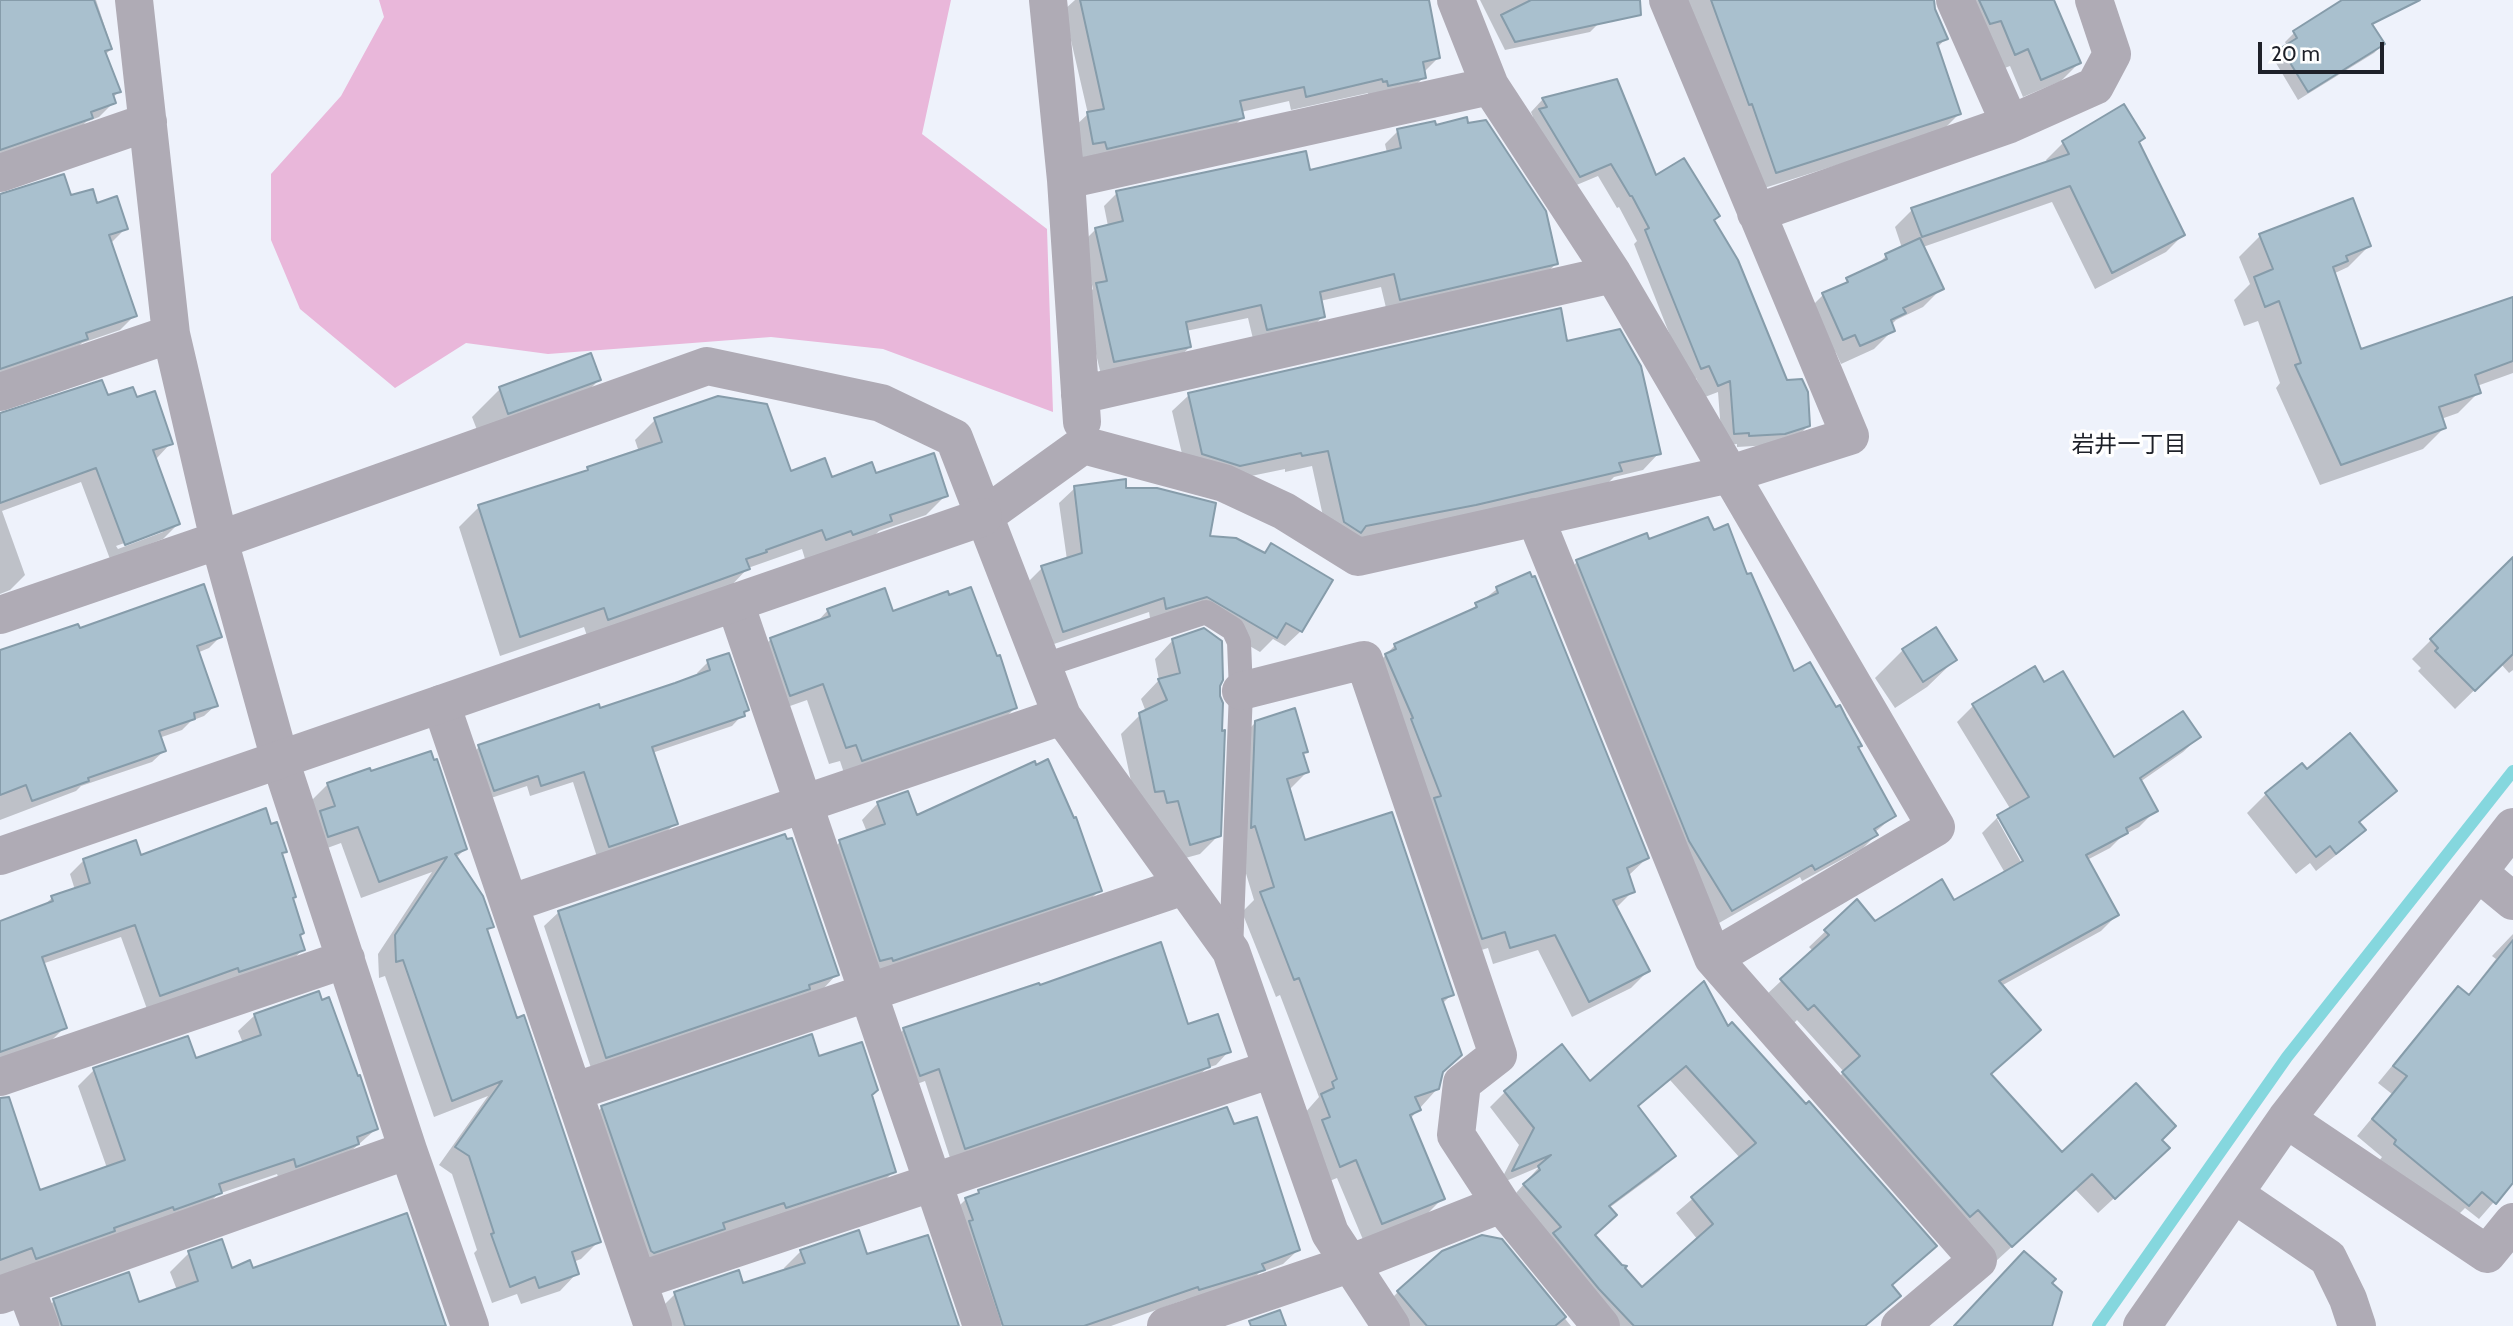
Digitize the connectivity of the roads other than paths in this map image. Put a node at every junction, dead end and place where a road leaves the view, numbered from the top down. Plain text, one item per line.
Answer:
1 (134, 0) edge
2 (1048, 0) edge
3 (1456, 0) edge
4 (1668, 0) edge
5 (1955, 0) edge
6 (2094, 0) edge
7 (1490, 86) junction
8 (148, 122) junction
9 (2010, 124) junction
10 (0, 173) edge
11 (1066, 180) junction
12 (1756, 213) junction
13 (1613, 274) junction
14 (171, 334) junction
15 (0, 392) edge
16 (1080, 395) junction
17 (1083, 444) junction
18 (1730, 474) junction
19 (983, 516) junction
20 (1535, 517) junction
21 (219, 540) junction
22 (735, 603) junction
23 (0, 615) edge
24 (1042, 666) junction
25 (1241, 691) junction
26 (441, 704) junction
27 (1062, 716) junction
28 (280, 761) junction
29 (804, 804) junction
30 (2513, 827) edge
31 (0, 856) edge
32 (2479, 873) junction
33 (1184, 887) junction
34 (2513, 901) edge
35 (509, 904) junction
36 (1231, 951) junction
37 (1713, 958) junction
38 (346, 959) junction
39 (868, 992) junction
40 (1272, 1069) junction
41 (0, 1077) edge
42 (573, 1092) junction
43 (2286, 1119) junction
44 (408, 1150) junction
45 (933, 1182) junction
46 (2234, 1194) junction
47 (1501, 1204) junction
48 (2513, 1222) edge
49 (2500, 1263) edge
50 (1349, 1264) junction
51 (638, 1282) junction
52 (12, 1291) edge
53 (40, 1326) edge
54 (470, 1326) edge
55 (653, 1326) edge
56 (982, 1326) edge
57 (1166, 1326) edge
58 (1391, 1326) edge
59 (1601, 1326) edge
60 (1900, 1326) edge
61 (2142, 1326) edge
62 (2357, 1326) edge

1 - 8 street
2 - 11 street
3 - 7 street
4 - 12 street
5 - 9 street
6 - 9 street
7 - 11 street
7 - 13 street
8 - 10 street
8 - 14 street
9 - 12 street
11 - 16 street
12 - 18 street
13 - 16 street
13 - 18 street
14 - 15 street
14 - 21 street
16 - 17 street
17 - 19 street
17 - 20 street
18 - 20 street
18 - 37 street
19 - 21 street
19 - 22 street
19 - 24 street
20 - 37 street
21 - 23 street
21 - 28 street
22 - 26 street
22 - 29 street
24 - 25 lane
24 - 27 street
25 - 36 lane
25 - 47 street
26 - 28 street
26 - 35 street
27 - 29 street
27 - 33 street
28 - 31 street
28 - 38 street
29 - 35 street
29 - 39 street
30 - 32 street
32 - 34 street
32 - 43 street
33 - 36 street
33 - 39 street
35 - 42 street
36 - 40 street
37 - 60 street
38 - 41 street
38 - 44 street
39 - 42 street
39 - 45 street
40 - 45 street
40 - 50 street
42 - 51 street
43 - 46 street
43 - 49 street
44 - 52 street
44 - 54 street
45 - 51 street
45 - 56 street
46 - 61 street
46 - 62 street
47 - 50 street
47 - 59 street
48 - 49 street
50 - 57 street
50 - 58 street
51 - 55 street
52 - 53 street

